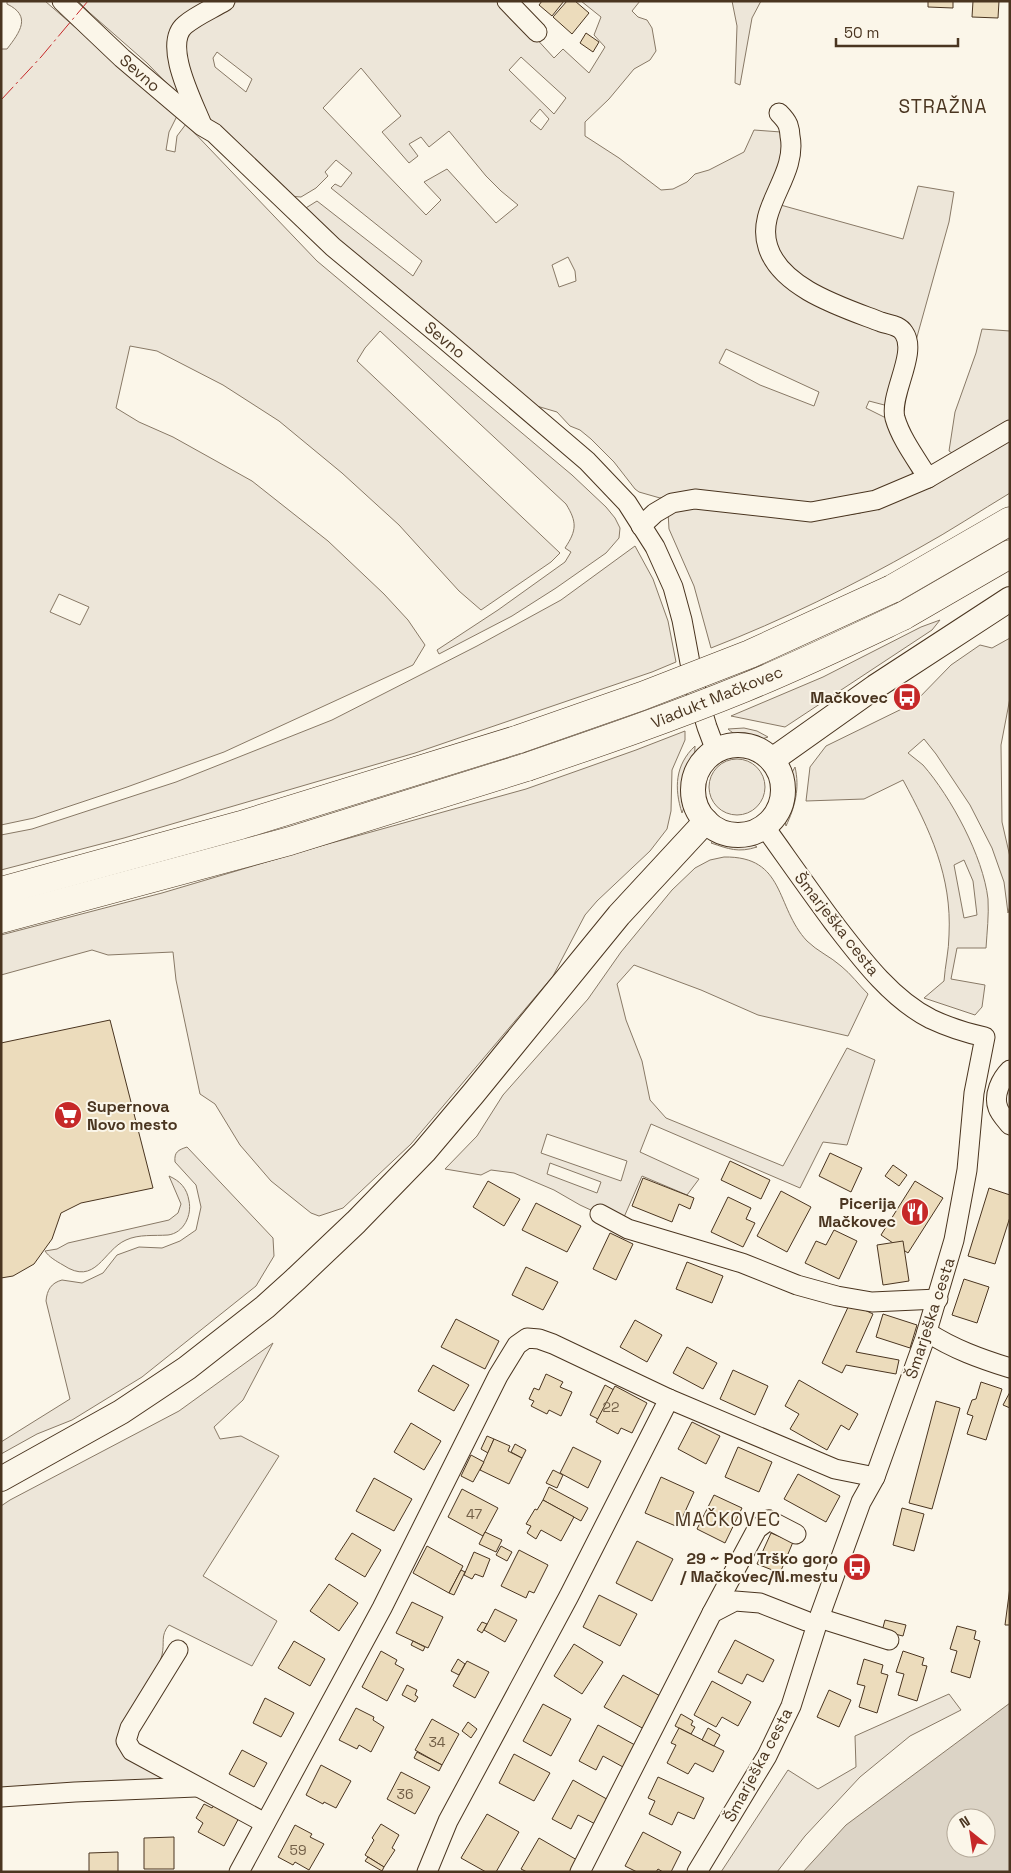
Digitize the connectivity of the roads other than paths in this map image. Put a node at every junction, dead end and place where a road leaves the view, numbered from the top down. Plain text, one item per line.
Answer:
1 (62, 1) edge
2 (225, 1) edge
3 (507, 1) edge
4 (537, 32) dead end
5 (779, 112) dead end
6 (202, 126) junction
7 (1010, 430) edge
8 (928, 478) junction
9 (1010, 521) edge
10 (642, 526) junction
11 (1010, 554) edge
12 (1010, 599) edge
13 (716, 751) junction
14 (772, 760) junction
15 (706, 822) junction
16 (764, 826) junction
17 (1, 891) edge
18 (1, 918) edge
19 (1010, 1070) edge
20 (1010, 1125) edge
21 (600, 1214) dead end
22 (938, 1299) junction
23 (927, 1332) junction
24 (1010, 1368) edge
25 (669, 1399) junction
26 (875, 1477) junction
27 (1, 1478) edge
28 (796, 1534) dead end
29 (712, 1613) junction
30 (812, 1620) junction
31 (889, 1640) dead end
32 (178, 1650) dead end
33 (197, 1787) junction
34 (1, 1797) edge
35 (264, 1823) junction
36 (239, 1872) edge
37 (427, 1872) edge
38 (580, 1872) edge
39 (697, 1872) edge

1 - 6 street, Sevno
2 - 6 street
3 - 4 street
5 - 8 street
6 - 10 street, Sevno
7 - 8 street
8 - 10 street
9 - 17 highway, Viadukt Mačkovec, bridge
10 - 13 street, Sevno
11 - 18 highway, Viadukt Mačkovec, bridge
12 - 14 main road
13 - 14 main road
13 - 15 main road
14 - 16 main road
15 - 16 main road
15 - 27 main road
16 - 22 street, Šmarješka cesta
19 - 20 street
21 - 22 street
22 - 23 street, Šmarješka cesta
23 - 24 street
23 - 26 street, Šmarješka cesta
25 - 26 street
25 - 35 street
25 - 37 street
26 - 30 street, Šmarješka cesta
28 - 29 street
29 - 30 street
29 - 38 street
30 - 31 street
30 - 39 street, Šmarješka cesta
32 - 33 street
33 - 34 street
33 - 35 street
35 - 36 street

